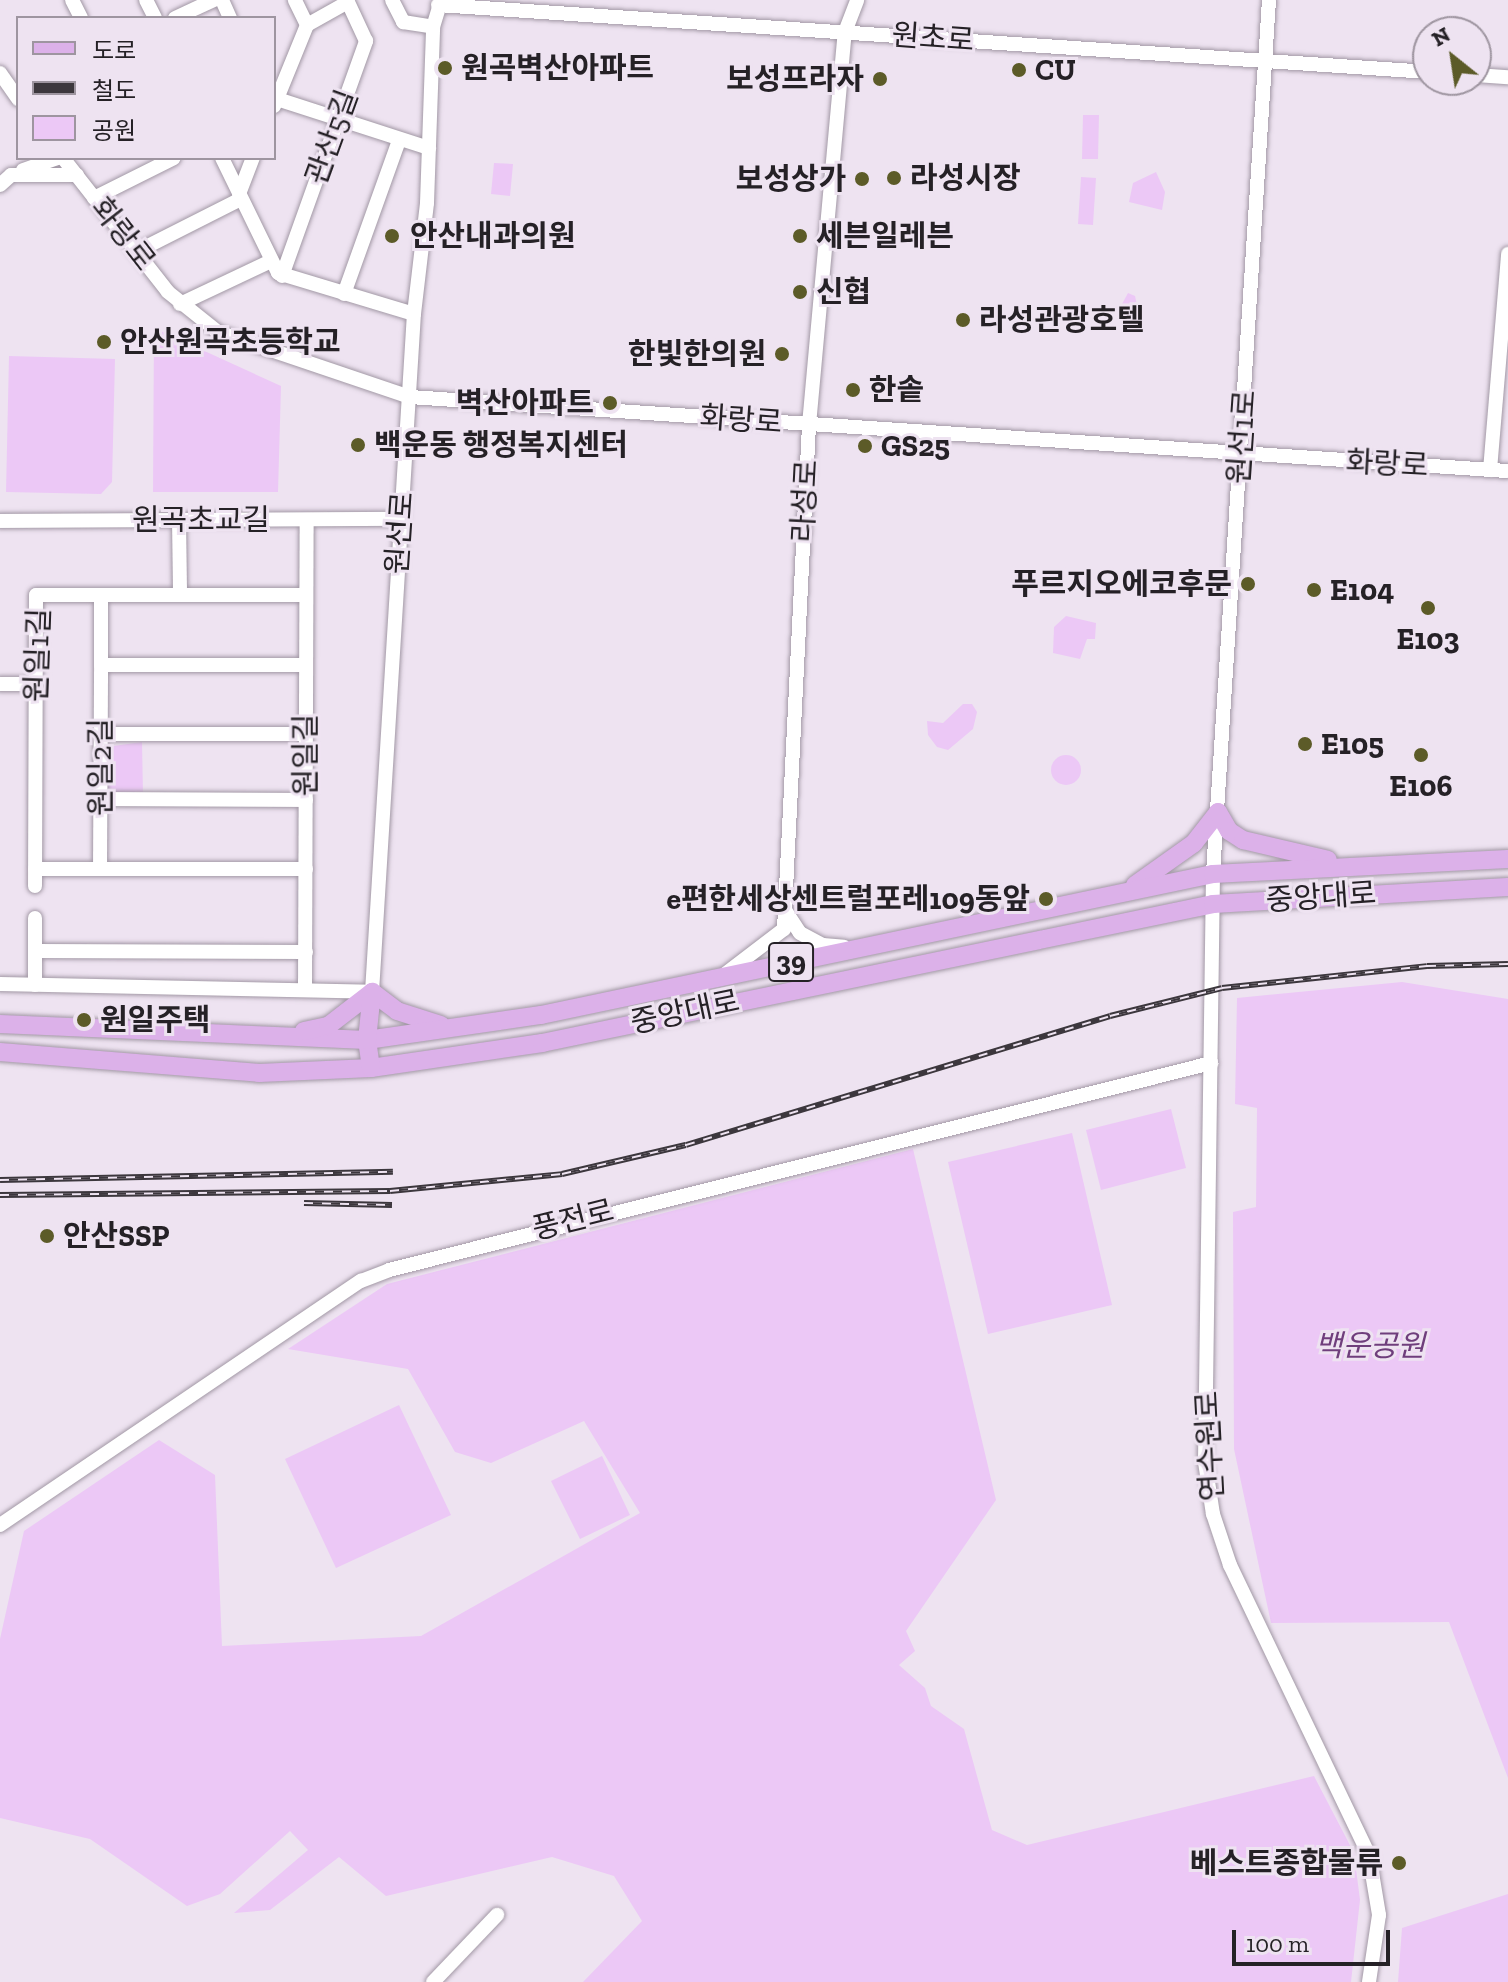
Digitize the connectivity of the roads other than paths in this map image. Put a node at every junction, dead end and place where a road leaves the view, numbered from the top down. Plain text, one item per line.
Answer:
1 (214, 0) edge
2 (295, 0) edge
3 (392, 0) edge
4 (857, 0) edge
5 (1269, 0) edge
6 (347, 1) edge
7 (439, 2) edge
8 (179, 16) edge
9 (307, 25) junction
10 (433, 27) junction
11 (845, 32) junction
12 (1265, 61) junction
13 (1412, 71) edge
14 (0, 73) edge
15 (16, 96) edge
16 (276, 99) edge
17 (276, 101) edge
18 (338, 119) junction
19 (399, 140) junction
20 (429, 148) junction
21 (56, 160) edge
22 (63, 160) edge
23 (170, 160) edge
24 (223, 160) edge
25 (252, 160) edge
26 (77, 175) junction
27 (4, 179) edge
28 (240, 196) junction
29 (94, 198) junction
30 (136, 252) junction
31 (1508, 254) edge
32 (271, 261) junction
33 (282, 276) junction
34 (344, 294) junction
35 (180, 304) junction
36 (414, 314) junction
37 (410, 397) junction
38 (809, 425) junction
39 (1240, 455) junction
40 (1490, 470) junction
41 (1508, 471) edge
42 (179, 519) junction
43 (401, 519) junction
44 (307, 520) junction
45 (0, 521) edge
46 (101, 595) junction
47 (180, 595) junction
48 (306, 595) junction
49 (101, 665) junction
50 (306, 665) junction
51 (0, 684) edge
52 (36, 684) junction
53 (101, 734) junction
54 (306, 734) junction
55 (101, 799) junction
56 (306, 800) junction
57 (1218, 812) junction
58 (1508, 859) edge
59 (1354, 865) junction
60 (35, 869) junction
61 (100, 869) junction
62 (306, 869) junction
63 (1213, 874) junction
64 (35, 886) dead end
65 (1508, 887) edge
66 (1123, 893) junction
67 (1213, 904) junction
68 (784, 910) junction
69 (35, 918) dead end
70 (855, 949) junction
71 (35, 951) junction
72 (306, 952) junction
73 (724, 975) junction
74 (0, 984) edge
75 (35, 985) junction
76 (305, 990) junction
77 (372, 992) junction
78 (3, 1022) edge
79 (459, 1027) junction
80 (279, 1037) junction
81 (367, 1040) junction
82 (0, 1052) edge
83 (1211, 1063) junction
84 (371, 1068) junction
85 (0, 1525) edge
86 (497, 1915) dead end
87 (433, 1982) edge
88 (1369, 1982) edge

1 - 8 street
2 - 9 street
3 - 10 street
4 - 11 street, 라성로
5 - 12 street, 원선1로
6 - 9 street
6 - 18 street, 관산5길
7 - 10 street, 원선로
7 - 11 street, 원초로
9 - 16 street
10 - 20 street, 원선로
11 - 12 street, 원초로
11 - 38 street, 라성로
12 - 13 street, 원초로
12 - 39 street, 원선1로
14 - 15 street
17 - 18 street
18 - 19 street
18 - 33 street, 관산5길
19 - 20 street
19 - 34 street
20 - 36 street, 원선로
21 - 27 street
22 - 26 street, 화랑로
23 - 29 street
24 - 28 street
25 - 28 street
26 - 27 street
26 - 29 street, 화랑로
28 - 30 street
28 - 32 street
29 - 30 street, 화랑로
30 - 35 street, 화랑로
31 - 40 street
32 - 33 street
32 - 35 street
33 - 34 street
34 - 36 street
35 - 37 street, 화랑로
36 - 37 street, 원선로
37 - 38 street, 화랑로
37 - 43 street, 원선로
38 - 39 street, 화랑로
38 - 68 street, 라성로
39 - 40 street, 화랑로
39 - 57 street, 원선1로
40 - 41 street, 화랑로
42 - 44 street, 원곡초교길
42 - 45 street, 원곡초교길
42 - 47 street
43 - 44 street, 원곡초교길
43 - 77 street, 원선로
44 - 48 street, 원일길
46 - 47 street, 원일1길
46 - 49 street, 원일2길
46 - 52 street, 원일1길
47 - 48 street, 원일1길
48 - 50 street, 원일길
49 - 50 street
49 - 53 street, 원일2길
50 - 54 street, 원일길
51 - 52 street
52 - 60 street, 원일1길
53 - 54 street
53 - 55 street, 원일2길
54 - 56 street, 원일길
55 - 56 street
55 - 61 street, 원일2길
56 - 62 street, 원일길
57 - 59 main road
57 - 63 street, 원선1로
57 - 66 main road
58 - 59 main road, 중앙대로 / 39
59 - 63 main road, 중앙대로 / 39
60 - 61 street
60 - 64 street, 원일1길
61 - 62 street
62 - 72 street, 원일길
63 - 66 main road, 39
63 - 67 street, 연수원로
65 - 67 main road, 중앙대로 / 39
66 - 70 main road, 39
67 - 83 street, 연수원로
67 - 84 main road, 중앙대로 / 39
68 - 70 street
68 - 73 street
69 - 71 street
70 - 73 main road, 39
71 - 72 street
71 - 75 street
72 - 76 street, 원일길
73 - 79 main road, 39
74 - 75 street
75 - 76 street
76 - 77 street
77 - 79 main road
77 - 80 main road
77 - 81 main road
78 - 80 main road, 39
79 - 81 main road, 39
80 - 81 main road, 39
81 - 84 main road
82 - 84 main road, 중앙대로 / 39
83 - 85 street, 풍전로
83 - 88 street, 연수원로
86 - 87 street

